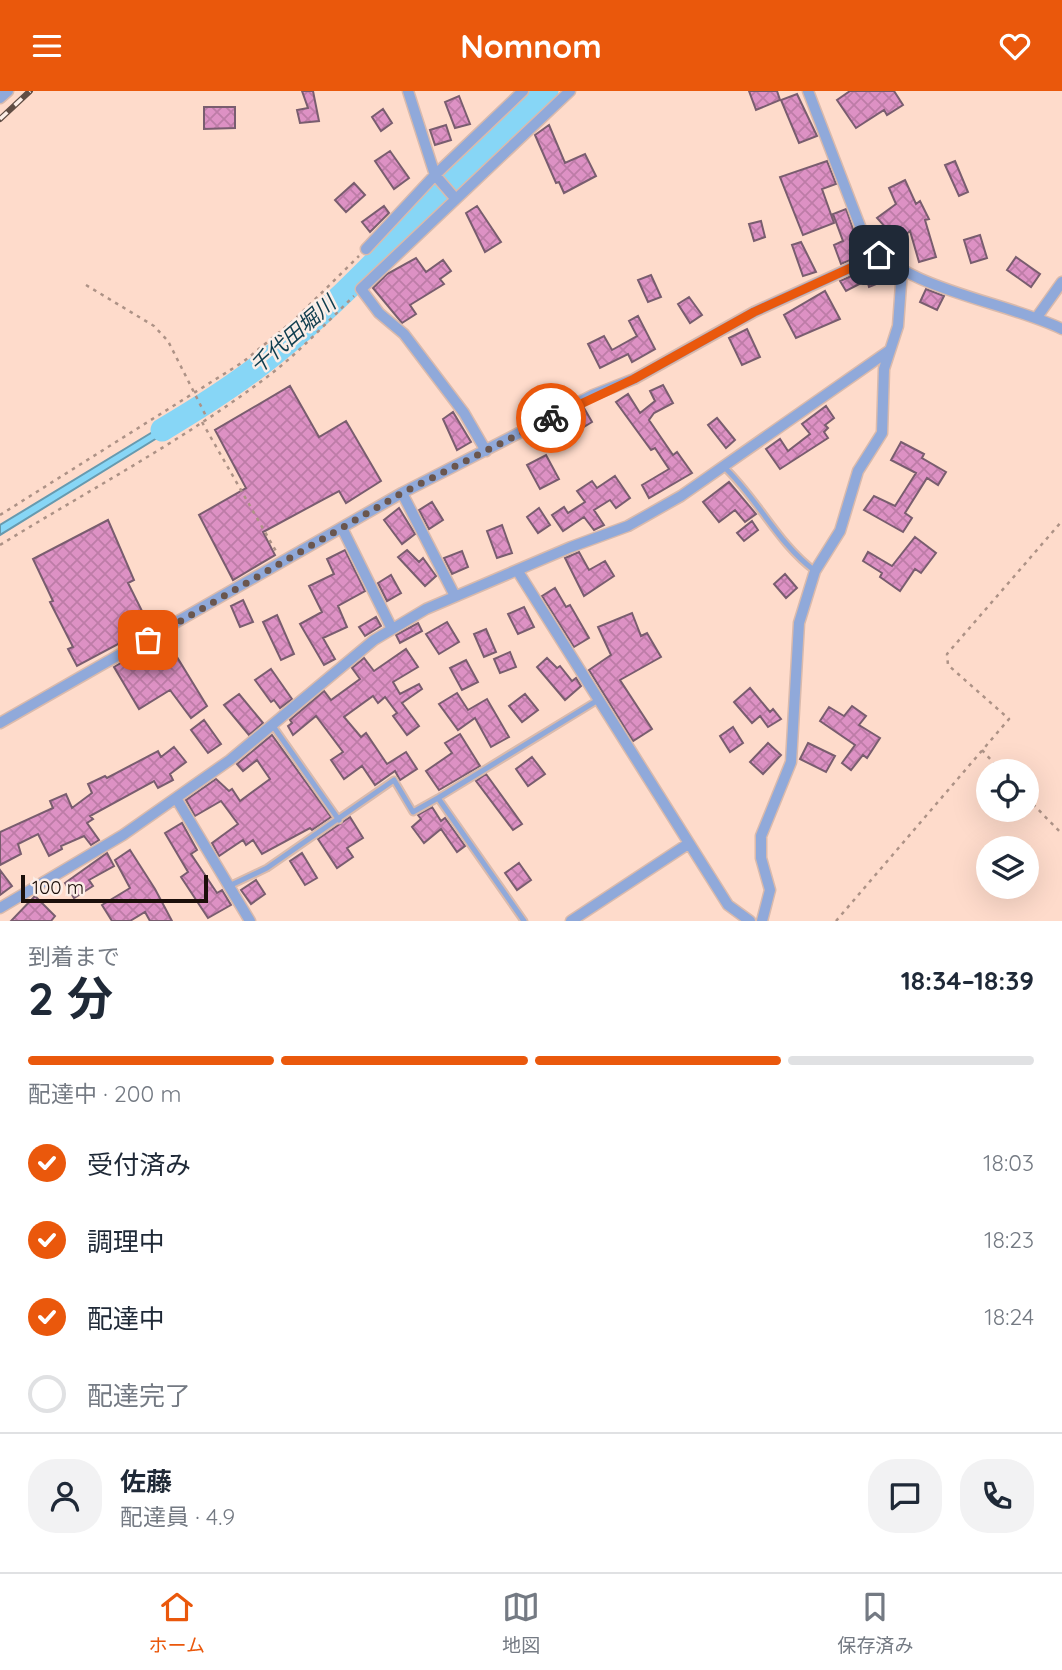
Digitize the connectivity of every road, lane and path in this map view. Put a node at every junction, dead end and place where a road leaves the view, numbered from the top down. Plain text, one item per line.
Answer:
1 (8, 91) edge
2 (408, 91) edge
3 (523, 91) edge
4 (570, 91) edge
5 (808, 91) edge
6 (0, 98) edge
7 (435, 175) junction
8 (454, 197) junction
9 (366, 249) joint
10 (879, 255) junction
11 (902, 270) junction
12 (1062, 282) edge
13 (86, 285) dead end
14 (361, 289) junction
15 (1037, 317) junction
16 (1062, 329) edge
17 (890, 350) junction
18 (195, 394) junction
19 (207, 419) junction
20 (202, 422) junction
21 (486, 451) junction
22 (722, 465) junction
23 (402, 493) junction
24 (0, 515) edge
25 (1062, 521) edge
26 (342, 527) junction
27 (0, 545) edge
28 (282, 563) junction
29 (517, 570) junction
30 (815, 571) junction
31 (455, 596) junction
32 (392, 629) junction
33 (598, 700) junction
34 (0, 723) edge
35 (273, 726) junction
36 (982, 750) junction
37 (990, 759) edge
38 (176, 798) junction
39 (438, 798) junction
40 (1039, 810) edge
41 (339, 820) junction
42 (1062, 834) edge
43 (688, 845) junction
44 (229, 886) junction
45 (0, 908) edge
46 (250, 921) edge
47 (524, 921) edge
48 (571, 921) edge
49 (750, 921) edge
50 (762, 921) edge
51 (836, 921) edge

1 - 6 street
2 - 7 street
3 - 7 street
4 - 8 street
5 - 10 street
7 - 8 street
7 - 9 street
8 - 14 street
9 - 18 path
10 - 11 street
10 - 21 street
11 - 15 street
11 - 17 street
12 - 15 street
13 - 18 path
14 - 19 path
14 - 21 street
15 - 16 street
17 - 22 street
17 - 30 street
18 - 19 path
18 - 24 path
19 - 20 path
20 - 27 path
20 - 28 path
21 - 23 street
22 - 29 street
22 - 30 lane
23 - 26 street
23 - 31 street
25 - 36 path
26 - 28 street
26 - 32 street
28 - 34 street
29 - 31 street
29 - 33 street
30 - 50 street
31 - 32 street
32 - 35 street
33 - 39 lane
33 - 43 street
35 - 38 street
35 - 41 lane
36 - 37 path
36 - 51 path
38 - 44 street
38 - 45 street
39 - 41 lane
39 - 47 lane
40 - 42 path
41 - 44 lane
43 - 48 street
43 - 49 street
44 - 46 street

